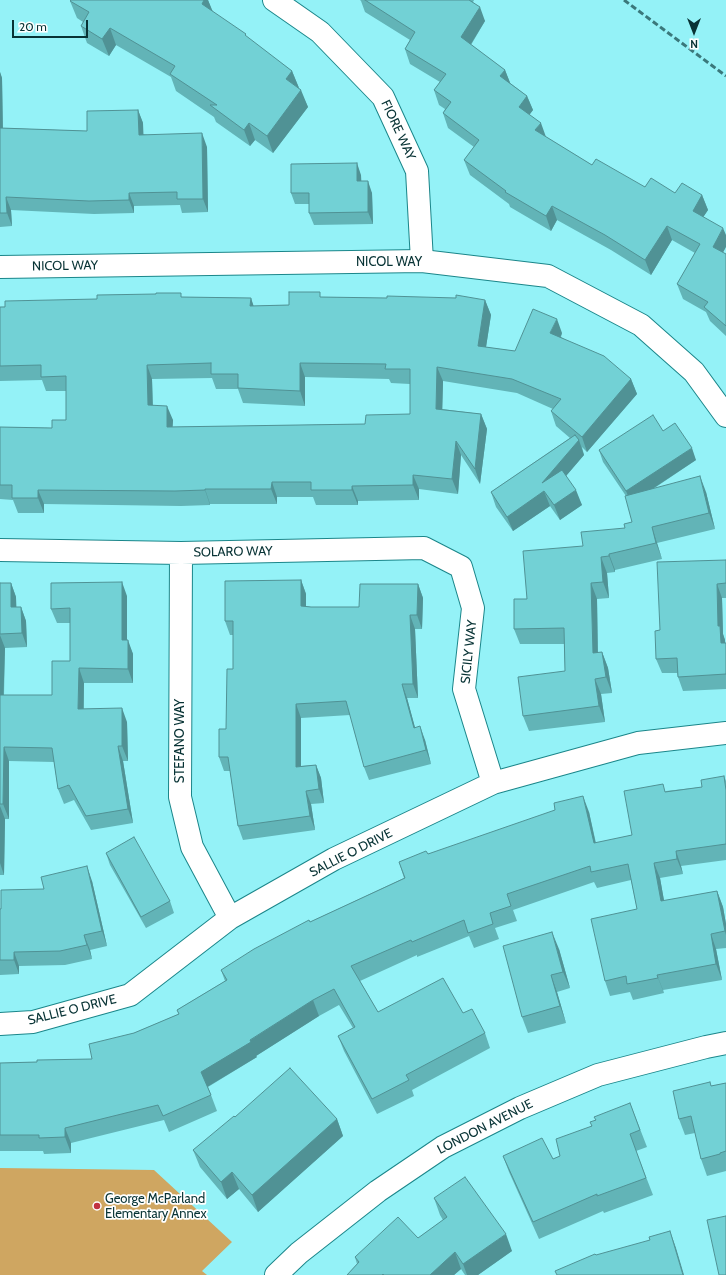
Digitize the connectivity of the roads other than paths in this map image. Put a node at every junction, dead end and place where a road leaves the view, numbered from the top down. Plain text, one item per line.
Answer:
1 (274, 0) edge
2 (422, 261) junction
3 (0, 267) edge
4 (726, 416) edge
5 (0, 550) edge
6 (181, 553) junction
7 (461, 567) joint
8 (726, 733) edge
9 (493, 783) junction
10 (230, 918) junction
11 (0, 1024) edge
12 (726, 1043) edge
13 (276, 1275) edge

1 - 2 street, FIORE WAY
2 - 3 street, NICOL WAY
2 - 4 street, NICOL WAY
5 - 6 street, SOLARO WAY
6 - 7 street, SOLARO WAY
6 - 10 street, STEFANO WAY
7 - 9 street, SICILY WAY
8 - 9 street, SALLIE O DRIVE
9 - 10 street, SALLIE O DRIVE
10 - 11 street, SALLIE O DRIVE
12 - 13 street, LONDON AVENUE

